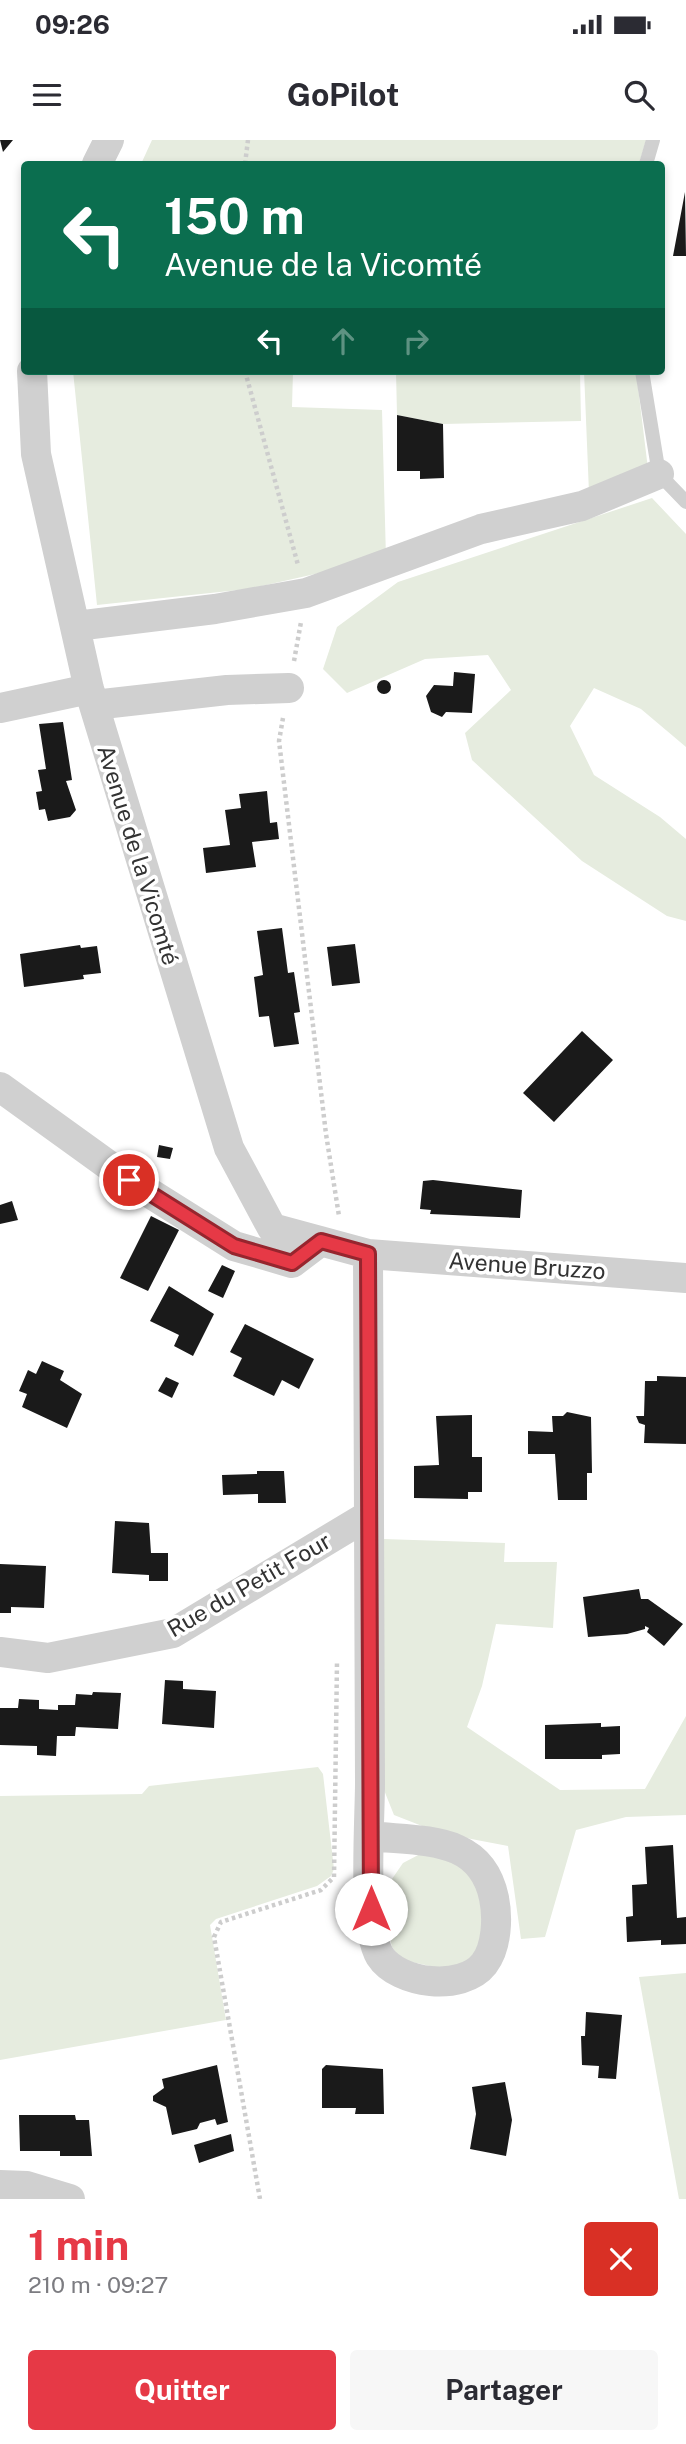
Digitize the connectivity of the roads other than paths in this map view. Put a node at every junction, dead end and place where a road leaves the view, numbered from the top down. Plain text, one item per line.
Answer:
1 (109, 140) edge
2 (653, 140) edge
3 (98, 161) edge
4 (647, 161) edge
5 (32, 375) edge
6 (643, 375) edge
7 (659, 474) junction
8 (686, 502) edge
9 (76, 626) junction
10 (289, 688) road end
11 (91, 697) junction
12 (0, 708) edge
13 (0, 1087) edge
14 (321, 1241) junction
15 (368, 1254) junction
16 (686, 1278) edge
17 (369, 1515) junction
18 (0, 1652) edge
19 (370, 1836) junction
20 (0, 2185) edge
21 (70, 2199) edge

1 - 3 street
2 - 4 lane
5 - 9 street, Avenue de la Vicomté
6 - 7 lane
7 - 8 lane
7 - 9 street
9 - 11 street, Avenue de la Vicomté
10 - 11 street
11 - 12 street
11 - 14 street, Avenue de la Vicomté
13 - 14 street
14 - 15 street, Avenue de la Vicomté
15 - 16 street, Avenue Bruzzo
15 - 17 street
17 - 18 street, Rue du Petit Four
17 - 19 street
19 - 19 street
20 - 21 street

